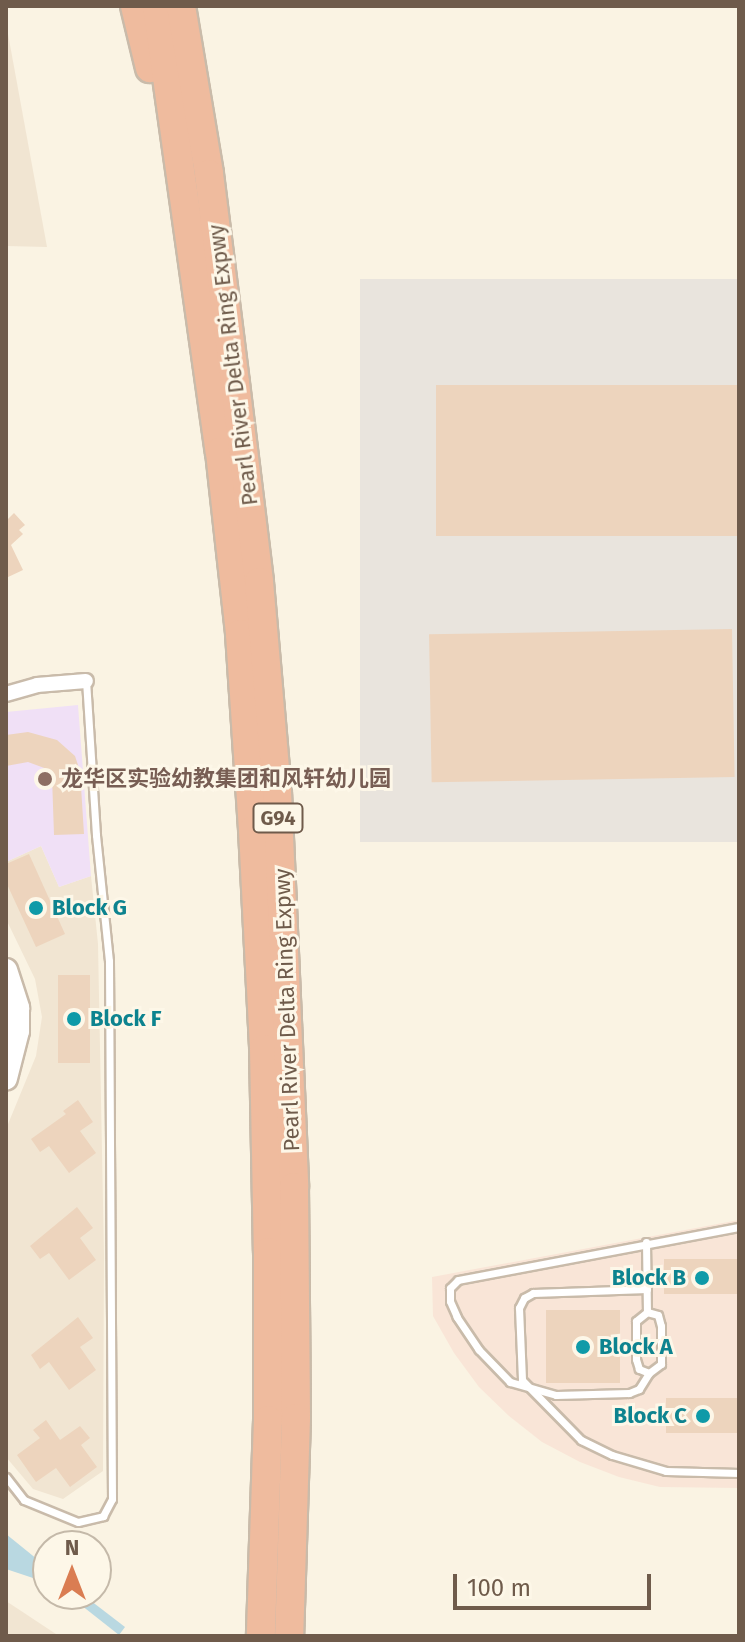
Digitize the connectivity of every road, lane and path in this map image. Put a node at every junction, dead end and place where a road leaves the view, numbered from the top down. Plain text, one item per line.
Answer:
1 (135, 6) edge
2 (157, 6) edge
3 (181, 6) edge
4 (188, 6) edge
5 (209, 174) junction
6 (192, 247) junction
7 (86, 681) joint
8 (6, 694) edge
9 (6, 970) edge
10 (6, 1078) edge
11 (739, 1227) edge
12 (646, 1242) junction
13 (647, 1289) junction
14 (647, 1312) junction
15 (649, 1373) junction
16 (530, 1390) junction
17 (739, 1473) edge
18 (6, 1477) edge
19 (261, 1636) edge
20 (289, 1636) edge

1 - 6 highway
2 - 6 highway, Pearl River Delta Ring Expwy / G94
3 - 5 highway, Pearl River Delta Ring Expwy / G94
4 - 5 highway
5 - 20 highway, Pearl River Delta Ring Expwy / G94
6 - 19 highway, Pearl River Delta Ring Expwy / G94
7 - 8 street
7 - 18 lane
9 - 10 street
11 - 12 lane
12 - 13 lane
12 - 16 lane
13 - 14 lane
13 - 16 lane
14 - 15 lane
14 - 15 lane
15 - 16 lane
16 - 17 lane

